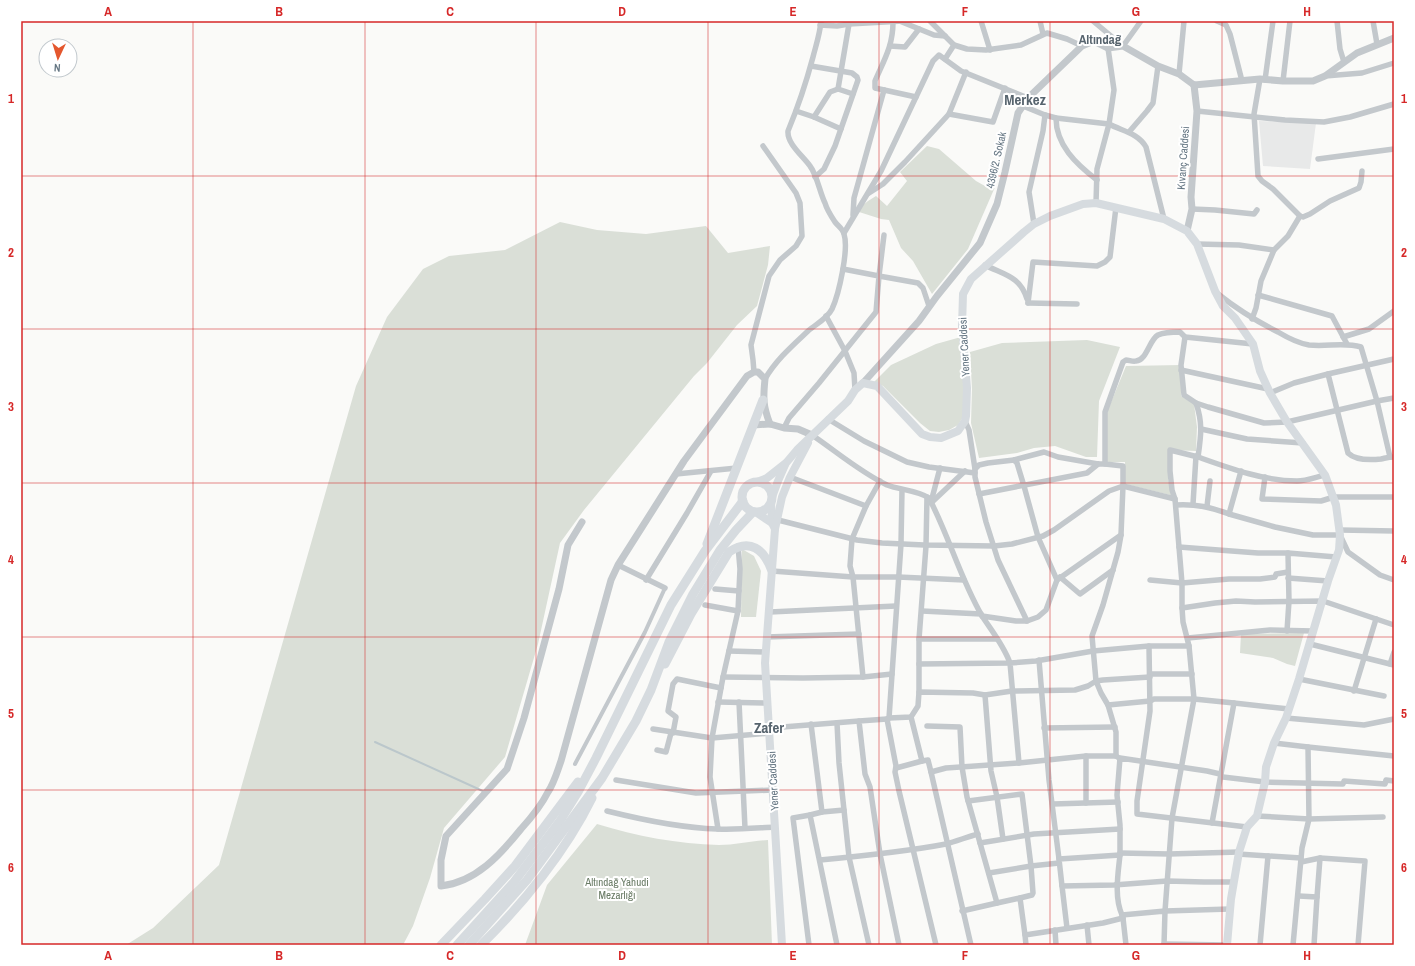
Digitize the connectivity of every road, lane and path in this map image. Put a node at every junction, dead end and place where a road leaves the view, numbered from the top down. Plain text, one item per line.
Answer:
1 (903, 21) edge
2 (930, 21) edge
3 (981, 21) edge
4 (1040, 21) edge
5 (1093, 21) edge
6 (1141, 21) edge
7 (1184, 21) edge
8 (1219, 21) edge
9 (1273, 21) edge
10 (1290, 21) edge
11 (1337, 21) edge
12 (1373, 21) edge
13 (893, 22) junction
14 (821, 23) edge
15 (851, 23) edge
16 (919, 29) junction
17 (1043, 34) junction
18 (945, 36) junction
19 (1394, 38) edge
20 (1377, 44) junction
21 (954, 45) junction
22 (890, 46) junction
23 (1082, 46) junction
24 (1123, 46) junction
25 (1108, 48) junction
26 (990, 50) junction
27 (945, 59) junction
28 (1344, 62) junction
29 (1394, 63) edge
30 (811, 66) junction
31 (1158, 66) junction
32 (842, 71) junction
33 (966, 72) junction
34 (1179, 74) junction
35 (1325, 76) junction
36 (1263, 80) junction
37 (1242, 81) junction
38 (1283, 81) junction
39 (1194, 85) junction
40 (1005, 88) junction
41 (838, 89) junction
42 (884, 90) junction
43 (852, 94) junction
44 (916, 97) junction
45 (1028, 98) junction
46 (1394, 104) edge
47 (1022, 106) junction
48 (796, 111) junction
49 (1196, 111) junction
50 (949, 114) junction
51 (1045, 115) junction
52 (1254, 116) junction
53 (814, 117) junction
54 (1056, 118) junction
55 (1109, 124) junction
56 (841, 129) junction
57 (1129, 132) junction
58 (762, 146) dead end
59 (1394, 149) edge
60 (1318, 159) dead end
61 (1362, 171) dead end
62 (815, 177) junction
63 (1096, 180) junction
64 (867, 195) junction
65 (1096, 203) junction
66 (1116, 207) junction
67 (1192, 209) junction
68 (1257, 210) dead end
69 (1300, 216) junction
70 (852, 218) junction
71 (1164, 219) junction
72 (1034, 224) junction
73 (1187, 231) junction
74 (844, 233) junction
75 (884, 235) dead end
76 (1197, 244) junction
77 (1274, 250) junction
78 (986, 265) junction
79 (843, 269) junction
80 (879, 276) junction
81 (1215, 291) junction
82 (1258, 295) junction
83 (1028, 303) junction
84 (1077, 304) dead end
85 (929, 306) junction
86 (1394, 311) edge
87 (826, 316) junction
88 (1252, 319) junction
89 (1185, 337) junction
90 (1343, 337) junction
91 (1253, 344) junction
92 (1347, 344) junction
93 (845, 351) junction
94 (1394, 359) edge
95 (1367, 365) junction
96 (1181, 370) junction
97 (754, 372) junction
98 (1328, 374) junction
99 (765, 379) junction
100 (863, 383) junction
101 (855, 390) junction
102 (1269, 391) junction
103 (1394, 398) edge
104 (763, 400) junction
105 (1377, 401) junction
106 (1196, 403) junction
107 (1336, 410) junction
108 (828, 419) junction
109 (965, 421) junction
110 (1287, 422) junction
111 (770, 424) junction
112 (753, 425) junction
113 (784, 428) junction
114 (1201, 429) junction
115 (812, 435) junction
116 (1303, 443) junction
117 (1197, 456) junction
118 (1392, 457) edge
119 (1014, 460) junction
120 (786, 463) junction
121 (1098, 464) junction
122 (1105, 464) junction
123 (737, 468) junction
124 (940, 468) junction
125 (711, 470) junction
126 (965, 471) junction
127 (975, 471) junction
128 (1241, 471) junction
129 (676, 474) junction
130 (1325, 475) junction
131 (790, 476) junction
132 (1265, 477) junction
133 (880, 481) junction
134 (1210, 481) dead end
135 (757, 482) junction
136 (1024, 486) junction
137 (1123, 486) junction
138 (902, 490) junction
139 (979, 494) junction
140 (927, 497) junction
141 (1334, 497) junction
142 (1394, 497) edge
143 (1175, 499) junction
144 (772, 500) junction
145 (742, 502) junction
146 (931, 503) junction
147 (1192, 504) junction
148 (1176, 505) junction
149 (866, 506) junction
150 (1207, 506) junction
151 (755, 512) junction
152 (1229, 514) junction
153 (582, 522) dead end
154 (775, 524) junction
155 (1394, 531) edge
156 (1340, 532) junction
157 (1121, 536) junction
158 (1038, 537) junction
159 (852, 539) junction
160 (901, 544) junction
161 (738, 546) junction
162 (926, 546) junction
163 (951, 546) junction
164 (994, 546) junction
165 (1179, 547) junction
166 (705, 551) junction
167 (1288, 553) junction
168 (1336, 557) junction
169 (618, 565) junction
170 (1113, 570) junction
171 (772, 571) junction
172 (1288, 575) junction
173 (853, 577) junction
174 (898, 577) junction
175 (924, 578) junction
176 (1059, 578) junction
177 (646, 580) junction
178 (964, 580) junction
179 (1150, 580) dead end
180 (1394, 580) edge
181 (1328, 581) junction
182 (1182, 583) junction
183 (665, 588) joint
184 (715, 589) dead end
185 (739, 591) junction
186 (1288, 601) junction
187 (1323, 601) junction
188 (705, 606) dead end
189 (896, 606) junction
190 (856, 608) junction
191 (1182, 608) junction
192 (738, 611) junction
193 (922, 611) junction
194 (770, 612) junction
195 (982, 615) junction
196 (1376, 619) junction
197 (1027, 621) junction
198 (1394, 625) edge
199 (1287, 631) junction
200 (1313, 631) junction
201 (859, 634) junction
202 (766, 637) junction
203 (1188, 638) junction
204 (919, 639) junction
205 (997, 639) junction
206 (1310, 644) junction
207 (1149, 646) junction
208 (1189, 646) junction
209 (729, 651) junction
210 (1093, 651) junction
211 (766, 652) junction
212 (1394, 652) edge
213 (1364, 657) junction
214 (1039, 660) junction
215 (1010, 663) junction
216 (919, 664) junction
217 (1392, 665) edge
218 (892, 674) junction
219 (1192, 674) junction
220 (1150, 676) junction
221 (723, 677) junction
222 (766, 677) junction
223 (863, 677) junction
224 (1300, 679) junction
225 (1096, 681) junction
226 (721, 688) junction
227 (651, 690) junction
228 (1041, 690) junction
229 (1012, 691) junction
230 (1354, 691) junction
231 (919, 692) junction
232 (985, 695) junction
233 (1384, 696) dead end
234 (1194, 699) junction
235 (1150, 701) junction
236 (718, 702) junction
237 (739, 702) junction
238 (767, 703) junction
239 (1234, 703) junction
240 (1108, 705) junction
241 (1289, 709) junction
242 (911, 717) junction
243 (888, 718) junction
244 (1286, 718) junction
245 (1394, 719) edge
246 (859, 721) junction
247 (837, 723) junction
248 (811, 724) junction
249 (927, 726) dead end
250 (1115, 727) junction
251 (1044, 728) junction
252 (653, 730) dead end
253 (770, 731) junction
254 (672, 733) junction
255 (740, 735) junction
256 (712, 738) junction
257 (1274, 743) junction
258 (1308, 746) junction
259 (657, 750) dead end
260 (1086, 756) junction
261 (1394, 756) edge
262 (1118, 757) junction
263 (596, 758) junction
264 (1047, 759) junction
265 (922, 761) junction
266 (1143, 762) junction
267 (1019, 763) junction
268 (575, 764) dead end
269 (991, 765) junction
270 (962, 767) junction
271 (896, 768) junction
272 (1182, 768) junction
273 (931, 772) junction
274 (1220, 774) junction
275 (602, 778) junction
276 (616, 780) dead end
277 (1394, 781) edge
278 (1265, 782) junction
279 (1308, 783) junction
280 (773, 790) junction
281 (743, 791) junction
282 (713, 793) junction
283 (997, 797) junction
284 (968, 800) junction
285 (1118, 802) junction
286 (1086, 803) junction
287 (1053, 804) junction
288 (608, 810) dead end
289 (844, 810) junction
290 (822, 812) junction
291 (810, 815) junction
292 (1257, 816) junction
293 (1383, 817) dead end
294 (1172, 818) junction
295 (1309, 819) junction
296 (563, 823) junction
297 (1212, 823) junction
298 (775, 827) junction
299 (1247, 827) junction
300 (745, 828) junction
301 (718, 829) junction
302 (1120, 829) junction
303 (1056, 832) junction
304 (978, 834) junction
305 (1027, 835) junction
306 (1003, 839) junction
307 (947, 843) junction
308 (980, 843) junction
309 (913, 849) junction
310 (1239, 853) junction
311 (880, 854) junction
312 (1120, 854) junction
313 (1169, 854) junction
314 (1268, 856) junction
315 (849, 857) junction
316 (1320, 858) junction
317 (820, 860) junction
318 (1301, 860) junction
319 (1059, 861) junction
320 (1031, 866) junction
321 (989, 873) junction
322 (1167, 881) junction
323 (1234, 882) junction
324 (1118, 884) junction
325 (1062, 886) junction
326 (1299, 896) junction
327 (1317, 897) junction
328 (1020, 898) junction
329 (997, 903) junction
330 (1230, 909) junction
331 (962, 910) junction
332 (1165, 911) junction
333 (1122, 916) junction
334 (1087, 925) junction
335 (1067, 928) junction
336 (1055, 930) junction
337 (492, 934) junction
338 (1025, 934) junction
339 (1164, 944) edge
340 (441, 945) edge
341 (457, 945) edge
342 (469, 945) edge
343 (482, 945) edge
344 (490, 945) edge
345 (782, 945) edge
346 (809, 945) edge
347 (837, 945) edge
348 (869, 945) edge
349 (900, 945) edge
350 (936, 945) edge
351 (971, 945) edge
352 (1026, 945) edge
353 (1056, 945) edge
354 (1088, 945) edge
355 (1126, 945) edge
356 (1227, 945) edge
357 (1260, 945) edge
358 (1293, 945) edge
359 (1314, 945) edge
360 (1358, 945) edge

1 - 13 street
1 - 16 street
2 - 18 street
3 - 26 street
4 - 17 street
5 - 24 street
6 - 24 street
7 - 34 street
8 - 37 street
9 - 36 street
10 - 38 street
11 - 28 street
12 - 20 street
13 - 15 street
13 - 22 street
14 - 15 street
14 - 30 street
15 - 32 street
16 - 18 street
16 - 22 street
17 - 23 street
17 - 26 street
18 - 21 street
19 - 20 street
20 - 28 street
21 - 26 street
21 - 27 street
22 - 42 street
23 - 25 street
23 - 45 street, 4396/2. Sokak
24 - 25 street
24 - 31 street
25 - 55 street
27 - 33 street
27 - 44 street
28 - 35 street
29 - 35 street
30 - 32 street
30 - 48 street
31 - 34 street
31 - 57 street
32 - 41 street
32 - 43 street
33 - 40 street
33 - 50 street
34 - 39 street
35 - 38 street
36 - 37 street
36 - 38 street
36 - 52 street
37 - 39 street
39 - 49 street, Kıvanç Caddesi
40 - 45 street
40 - 50 street
41 - 43 street
41 - 53 street
42 - 44 street
42 - 70 street
43 - 56 street
44 - 64 street
45 - 47 street, 4396/2. Sokak
46 - 52 street
47 - 51 street
47 - 85 street, 4396/2. Sokak
48 - 53 street
48 - 62 street
49 - 52 street
49 - 67 street, Kıvanç Caddesi
50 - 64 street
51 - 54 street
51 - 72 street
52 - 69 street
53 - 56 street
54 - 55 street
54 - 63 street
55 - 57 street
55 - 63 street
56 - 62 street
57 - 71 street
58 - 97 street
59 - 60 street
61 - 69 street
62 - 74 street
63 - 65 street
64 - 70 street
65 - 66 main road, Yener Caddesi
65 - 72 main road, Yener Caddesi
66 - 71 main road, Yener Caddesi
66 - 83 street
67 - 68 street
67 - 73 street, Kıvanç Caddesi
69 - 77 street
70 - 74 street
71 - 73 main road, Yener Caddesi
72 - 78 main road, Yener Caddesi
73 - 76 main road
74 - 79 street
75 - 80 street
76 - 77 street
76 - 81 main road
77 - 82 street
78 - 83 street
78 - 109 main road, Yener Caddesi
79 - 80 street
79 - 87 street
80 - 85 street
80 - 93 street
81 - 88 street
81 - 91 main road
82 - 88 street
82 - 90 street
83 - 84 street
85 - 100 street, 4396/2. Sokak
86 - 90 street
87 - 93 street
87 - 99 street
88 - 92 street
89 - 91 street
89 - 96 street
89 - 122 street
90 - 92 street
91 - 102 main road
92 - 95 street
93 - 101 street
93 - 113 street
94 - 95 street
95 - 98 street
95 - 105 street
96 - 102 street
96 - 106 street
97 - 99 street
97 - 129 street
98 - 102 street
98 - 107 street
99 - 104 street
100 - 101 main road, Yener Caddesi
100 - 109 main road
101 - 108 main road, Yener Caddesi
102 - 110 main road
103 - 105 street
104 - 111 street
104 - 112 main road
105 - 107 street
105 - 118 street
106 - 110 street
106 - 114 street
107 - 110 street
107 - 118 street
108 - 115 main road, Yener Caddesi
108 - 124 street
109 - 127 street
110 - 116 main road
111 - 112 street
111 - 113 street
112 - 123 main road
113 - 115 street
114 - 116 street
114 - 117 street
115 - 120 main road, Yener Caddesi
115 - 131 main road
115 - 133 street
116 - 130 main road
117 - 128 street
117 - 143 street
117 - 147 street
119 - 121 street
119 - 127 street
119 - 136 street
120 - 135 main road, Yener Caddesi
120 - 144 main road, Yener Caddesi
121 - 122 street
121 - 136 street
122 - 137 street
123 - 125 street
123 - 166 main road
124 - 126 street
124 - 146 street
125 - 129 street
125 - 177 street
126 - 127 street
126 - 146 street
127 - 139 street
128 - 132 street
128 - 152 street
129 - 169 street
130 - 132 street
130 - 141 main road
131 - 149 street
131 - 154 main road
132 - 141 street
133 - 138 street
133 - 149 street
134 - 150 street
135 - 144 main road
135 - 145 main road
136 - 139 street
136 - 158 street
137 - 143 street
137 - 157 street
137 - 158 street
138 - 140 street
138 - 160 street
139 - 164 street
140 - 146 street
140 - 162 street
141 - 142 street
141 - 156 main road
143 - 148 street
144 - 151 main road
144 - 154 main road, Yener Caddesi
145 - 151 main road
145 - 166 main road
146 - 163 street
147 - 148 street
147 - 150 street
148 - 165 street
149 - 159 street
150 - 152 street
151 - 154 main road
151 - 227 main road
152 - 156 street
153 - 169 street
154 - 159 street
154 - 171 main road, Yener Caddesi
155 - 156 street
156 - 168 main road
156 - 180 street
157 - 170 street
157 - 176 street
158 - 164 street
158 - 176 street
159 - 160 street
159 - 173 street
160 - 162 street
160 - 174 street
161 - 171 main road
161 - 185 street
161 - 227 main road
162 - 163 street
162 - 175 street
163 - 164 street
163 - 178 street
164 - 197 street
165 - 167 street
165 - 182 street
166 - 263 main road
167 - 168 street
167 - 172 street
168 - 181 main road
169 - 177 street
170 - 176 street
170 - 210 street
171 - 173 street
171 - 194 main road, Yener Caddesi
172 - 181 street
172 - 182 street
172 - 186 street
173 - 174 street
173 - 190 street
174 - 175 street
174 - 189 street
175 - 178 street
175 - 193 street
176 - 197 street
177 - 183 street
178 - 195 street
179 - 182 street
181 - 187 main road
182 - 191 street
183 - 268 street
184 - 185 street
185 - 192 street
186 - 187 street
186 - 191 street
186 - 199 street
187 - 196 street
187 - 200 main road
188 - 192 street
189 - 190 street
189 - 218 street
190 - 194 street
190 - 201 street
191 - 203 street
192 - 209 street
193 - 195 street
193 - 204 street
194 - 202 main road, Yener Caddesi
195 - 197 street
195 - 205 street
196 - 198 street
196 - 213 street
199 - 200 street
199 - 203 street
200 - 206 main road
201 - 202 street
201 - 223 street
202 - 211 main road, Yener Caddesi
203 - 208 street
204 - 205 street
204 - 216 street
205 - 215 street
206 - 213 street
206 - 224 main road
207 - 208 street
207 - 210 street
207 - 220 street
208 - 219 street
209 - 211 street
209 - 221 street
210 - 214 street
210 - 225 street
211 - 222 main road, Yener Caddesi
212 - 217 street
213 - 217 street
213 - 230 street
214 - 215 street
214 - 228 street
215 - 216 street
215 - 229 street
216 - 231 street
218 - 223 street
218 - 243 street
219 - 220 street
219 - 234 street
220 - 225 street
220 - 235 street
221 - 222 street
221 - 226 street
222 - 223 street
222 - 238 main road, Yener Caddesi
224 - 230 street
224 - 241 main road
225 - 228 street
225 - 240 street
226 - 236 street
226 - 254 street
227 - 275 main road
228 - 229 street
228 - 251 street
229 - 232 street
229 - 267 street
230 - 233 street
231 - 232 street
231 - 242 street
232 - 269 street
234 - 235 street
234 - 239 street
234 - 272 street
235 - 240 street
235 - 266 street
236 - 237 street
236 - 256 street
237 - 238 street
237 - 255 street
238 - 253 main road, Yener Caddesi
239 - 241 street
239 - 274 street
240 - 250 street
241 - 244 main road
242 - 243 street
242 - 265 street
243 - 246 street
243 - 271 street
244 - 245 street
244 - 257 main road
246 - 247 street
246 - 311 street
247 - 248 street
247 - 289 street
248 - 253 street
248 - 290 street
249 - 270 street
250 - 251 street
250 - 262 street
251 - 264 street
252 - 254 street
253 - 255 street
253 - 280 main road, Yener Caddesi
254 - 256 street
254 - 259 street
255 - 256 street
255 - 281 street
256 - 282 street
257 - 258 street
257 - 278 main road
258 - 261 street
258 - 279 street
260 - 262 street
260 - 264 street
260 - 286 street
262 - 266 street
262 - 285 street
263 - 296 main road
263 - 340 main road
264 - 267 street
264 - 287 street
265 - 271 street
265 - 273 street
266 - 272 street
266 - 294 street
267 - 269 street
269 - 270 street
269 - 283 street
270 - 273 street
270 - 284 street
271 - 309 street
272 - 274 street
272 - 294 street
273 - 307 street
274 - 278 street
274 - 297 street
275 - 296 main road
275 - 337 main road
276 - 282 street
277 - 279 street
278 - 279 street
278 - 292 main road
279 - 295 street
280 - 281 street
280 - 298 main road, Yener Caddesi
281 - 282 street
281 - 300 street
282 - 301 street
283 - 284 street
283 - 305 street
283 - 306 street
284 - 304 street
285 - 286 street
285 - 302 street
286 - 287 street
287 - 303 street
288 - 301 street
289 - 290 street
289 - 315 street
290 - 291 street
291 - 317 street
291 - 346 street
292 - 295 street
292 - 299 main road
293 - 295 street
294 - 297 street
294 - 313 street
295 - 318 street
296 - 341 main road
296 - 342 main road
297 - 299 street
298 - 300 street
298 - 345 main road, Yener Caddesi
299 - 310 main road
300 - 301 street
302 - 303 street
302 - 312 street
303 - 305 street
303 - 319 street
304 - 307 street
304 - 308 street
305 - 306 street
305 - 320 street
306 - 308 street
307 - 309 street
307 - 331 street
308 - 321 street
309 - 311 street
309 - 350 street
310 - 313 street
310 - 314 street
310 - 323 main road
311 - 315 street
311 - 349 street
312 - 313 street
312 - 319 street
312 - 324 street
313 - 322 street
314 - 318 street
314 - 357 street
315 - 317 street
315 - 348 street
316 - 318 street
316 - 327 street
316 - 360 street
317 - 347 street
318 - 326 street
319 - 320 street
319 - 325 street
320 - 321 street
320 - 328 street
321 - 329 street
322 - 323 street
322 - 324 street
322 - 332 street
323 - 330 main road
324 - 325 street
324 - 333 street
325 - 335 street
326 - 327 street
326 - 358 street
327 - 359 street
328 - 329 street
328 - 338 street
329 - 331 street
330 - 332 street
330 - 356 main road
331 - 351 street
332 - 333 street
332 - 339 street
333 - 334 street
333 - 355 street
334 - 335 street
334 - 354 street
335 - 336 street
336 - 338 street
336 - 353 street
337 - 343 main road
337 - 344 main road
338 - 352 street
339 - 356 street

